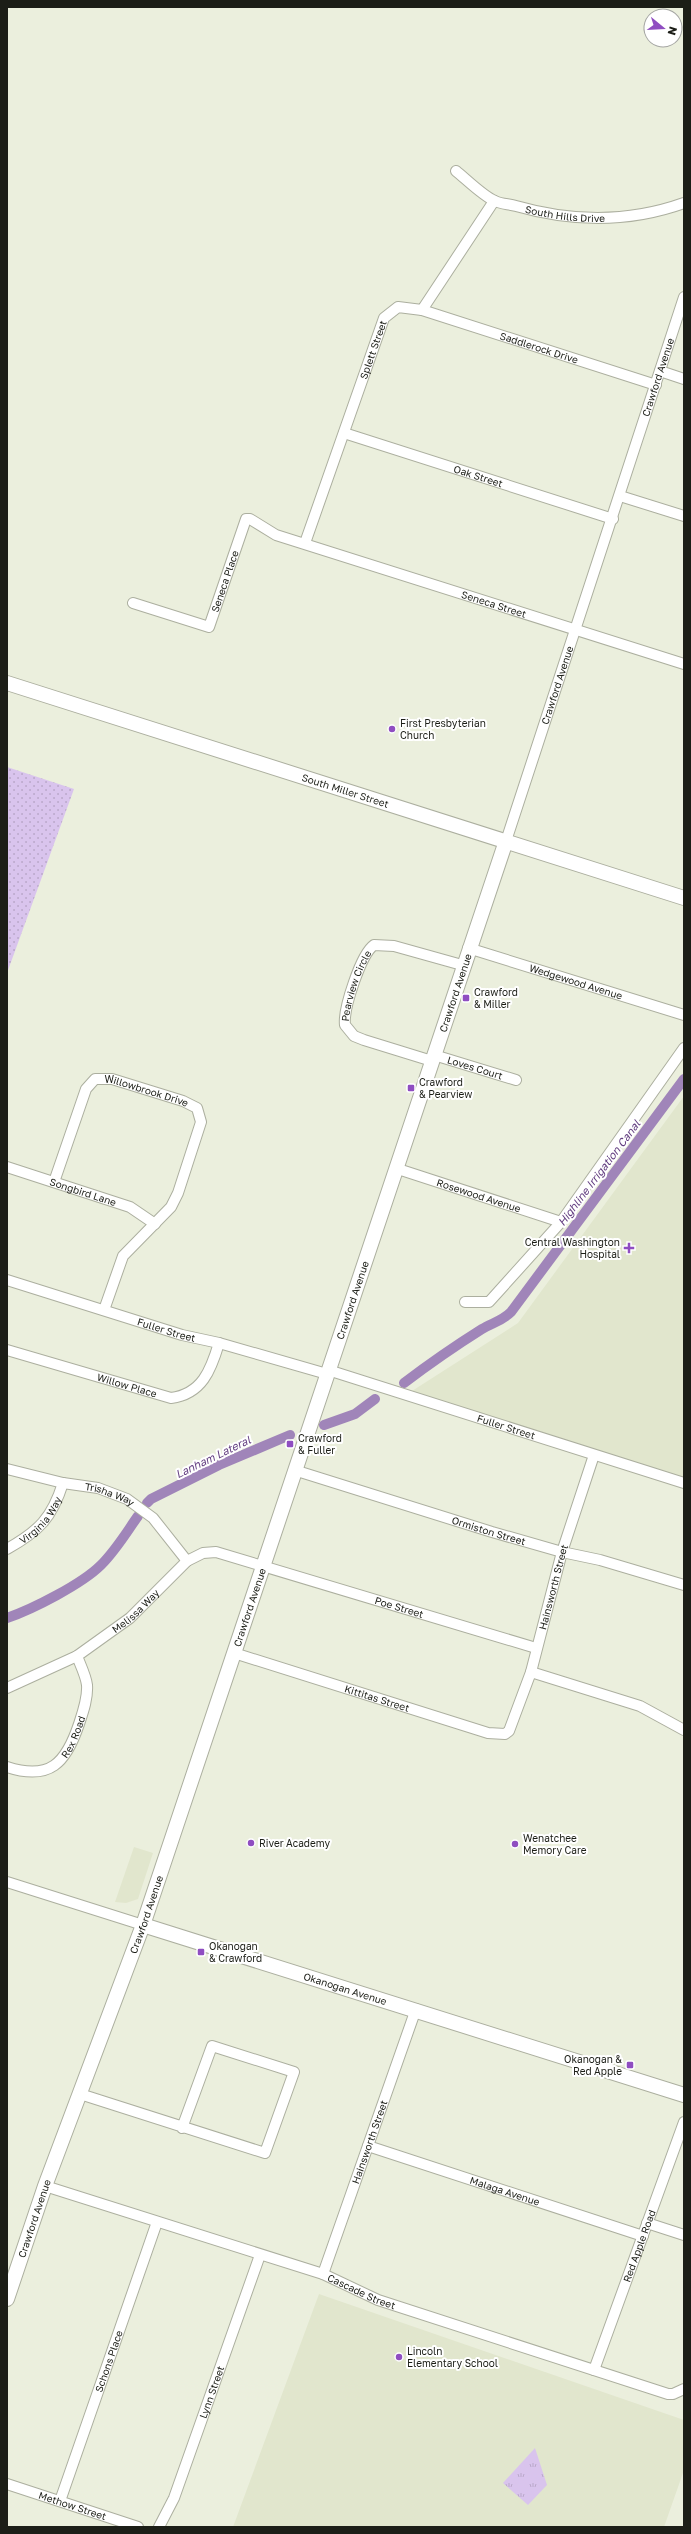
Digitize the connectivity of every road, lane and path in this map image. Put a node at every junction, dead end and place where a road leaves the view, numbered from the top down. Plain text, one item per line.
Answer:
1 (456, 171) dead end
2 (494, 201) junction
3 (684, 203) edge
4 (684, 297) edge
5 (422, 310) junction
6 (660, 371) junction
7 (684, 379) edge
8 (656, 385) junction
9 (344, 433) junction
10 (620, 496) junction
11 (684, 516) edge
12 (613, 519) junction
13 (305, 543) junction
14 (133, 603) dead end
15 (576, 630) junction
16 (684, 664) edge
17 (7, 683) edge
18 (506, 841) junction
19 (684, 898) edge
20 (468, 948) junction
21 (462, 965) junction
22 (684, 1015) edge
23 (684, 1048) edge
24 (433, 1058) junction
25 (516, 1080) dead end
26 (7, 1167) edge
27 (398, 1169) junction
28 (54, 1182) junction
29 (561, 1222) junction
30 (155, 1224) junction
31 (7, 1280) edge
32 (465, 1302) dead end
33 (104, 1310) junction
34 (219, 1343) junction
35 (7, 1350) edge
36 (327, 1372) junction
37 (594, 1455) junction
38 (7, 1469) edge
39 (294, 1470) junction
40 (63, 1483) junction
41 (684, 1483) edge
42 (7, 1549) edge
43 (562, 1552) junction
44 (187, 1561) junction
45 (262, 1565) junction
46 (684, 1585) edge
47 (536, 1648) junction
48 (234, 1654) junction
49 (77, 1656) junction
50 (531, 1672) junction
51 (7, 1688) edge
52 (514, 1720) joint
53 (684, 1730) edge
54 (7, 1766) edge
55 (8, 1884) edge
56 (143, 1925) junction
57 (416, 2009) junction
58 (80, 2094) junction
59 (684, 2095) edge
60 (684, 2122) edge
61 (182, 2128) junction
62 (368, 2146) junction
63 (45, 2186) junction
64 (157, 2222) junction
65 (647, 2223) junction
66 (684, 2235) edge
67 (643, 2236) junction
68 (260, 2255) junction
69 (323, 2274) junction
70 (7, 2299) edge
71 (594, 2370) junction
72 (681, 2391) edge
73 (7, 2484) edge
74 (60, 2501) junction
75 (138, 2527) edge
76 (159, 2527) edge

1 - 2 street, South Hills Drive
2 - 3 street, South Hills Drive
2 - 5 street
4 - 6 street, Crawford Avenue
5 - 8 street, Saddlerock Drive
5 - 9 street, Splett Street
6 - 7 street
6 - 8 street, Crawford Avenue
8 - 10 street, Crawford Avenue
9 - 12 street, Oak Street
9 - 13 street, Splett Street
10 - 11 street
10 - 12 street, Crawford Avenue
12 - 15 street, Crawford Avenue
13 - 14 street, Seneca Place
13 - 15 street, Seneca Street
15 - 16 street, Seneca Street
15 - 18 street, Crawford Avenue
17 - 18 street, South Miller Street
18 - 19 street, South Miller Street
18 - 20 street, Crawford Avenue
20 - 21 street, Crawford Avenue
20 - 22 street, Wedgewood Avenue
21 - 24 street, Crawford Avenue
21 - 24 street, Pearview Circle
23 - 29 street
24 - 25 street, Loves Court
24 - 27 street, Crawford Avenue
26 - 28 street, Songbird Lane
27 - 29 street, Rosewood Avenue
27 - 36 street, Crawford Avenue
28 - 30 street, Songbird Lane
28 - 30 street, Willowbrook Drive
29 - 32 street
30 - 33 street, Willowbrook Drive
31 - 33 street, Fuller Street
33 - 34 street, Fuller Street
34 - 35 street, Willow Place
34 - 36 street, Fuller Street
36 - 37 street, Fuller Street
36 - 39 street, Crawford Avenue
37 - 41 street, Fuller Street
37 - 43 street, Hainsworth Street
38 - 40 street, Trisha Way
39 - 43 street, Ormiston Street
39 - 45 street, Crawford Avenue
40 - 42 street, Virginia Way
40 - 44 street, Trisha Way
43 - 46 street, Ormiston Street
43 - 47 street, Hainsworth Street
44 - 45 street, Melissa Way
44 - 49 street, Melissa Way
45 - 47 street, Poe Street
45 - 48 street, Crawford Avenue
47 - 50 street, Hainsworth Street
48 - 52 street, Kittitas Street
48 - 56 street, Crawford Avenue
49 - 51 street, Melissa Way
49 - 54 street, Rex Road
50 - 52 street, Hainsworth Street
50 - 53 street
55 - 56 street, Okanogan Avenue
56 - 57 street, Okanogan Avenue
56 - 58 street, Crawford Avenue
57 - 59 street, Okanogan Avenue
57 - 62 street, Hainsworth Street
58 - 61 street
58 - 63 street, Crawford Avenue
60 - 65 street, Red Apple Road
61 - 61 street
62 - 67 street, Malaga Avenue
62 - 69 street, Hainsworth Street
63 - 64 street, Cascade Street
63 - 70 street, Crawford Avenue
64 - 68 street, Cascade Street
64 - 74 street, Schons Place
65 - 66 street
65 - 67 street, Red Apple Road
67 - 71 street, Red Apple Road
68 - 69 street, Cascade Street
68 - 76 street, Lynn Street
69 - 71 street, Cascade Street
71 - 72 street, Cascade Street
73 - 74 street, Methow Street
74 - 75 street, Methow Street

